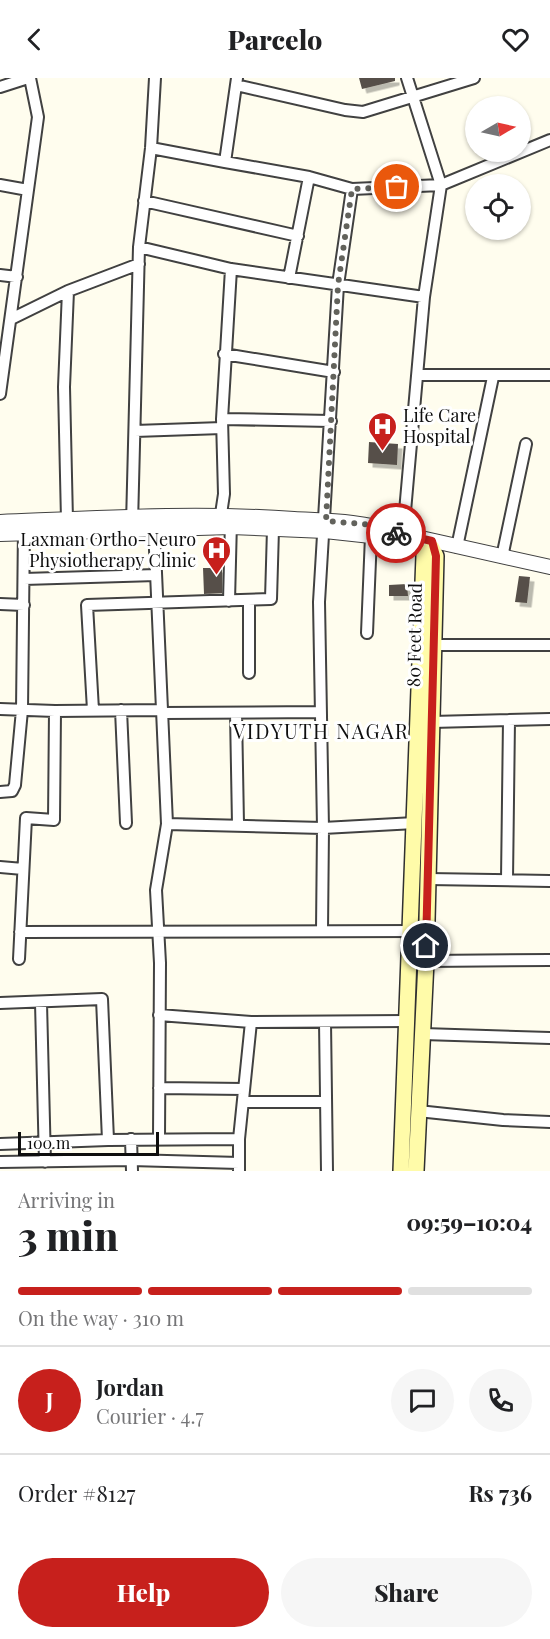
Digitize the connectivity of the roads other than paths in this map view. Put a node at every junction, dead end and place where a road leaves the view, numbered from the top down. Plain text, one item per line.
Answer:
1 (29, 78) edge
2 (155, 78) edge
3 (407, 78) edge
4 (474, 78) edge
5 (237, 82) edge
6 (0, 87) edge
7 (413, 98) junction
8 (550, 140) edge
9 (151, 148) junction
10 (225, 162) junction
11 (309, 177) junction
12 (0, 185) edge
13 (441, 185) junction
14 (28, 189) junction
15 (352, 189) junction
16 (144, 201) junction
17 (298, 236) junction
18 (139, 247) junction
19 (139, 264) junction
20 (231, 269) junction
21 (0, 275) edge
22 (17, 277) junction
23 (289, 278) junction
24 (338, 285) junction
25 (68, 291) junction
26 (424, 297) junction
27 (11, 319) junction
28 (224, 354) junction
29 (334, 372) junction
30 (418, 375) junction
31 (550, 375) edge
32 (493, 377) junction
33 (0, 394) edge
34 (331, 421) junction
35 (222, 424) junction
36 (135, 431) junction
37 (526, 444) dead end
38 (227, 518) junction
39 (66, 519) junction
40 (0, 522) edge
41 (132, 522) junction
42 (325, 526) junction
43 (24, 527) junction
44 (154, 527) junction
45 (273, 529) junction
46 (398, 533) junction
47 (0, 534) edge
48 (371, 536) junction
49 (432, 544) junction
50 (457, 547) junction
51 (502, 557) junction
52 (549, 564) edge
53 (156, 575) junction
54 (24, 579) junction
55 (249, 600) junction
56 (229, 601) junction
57 (157, 603) junction
58 (0, 604) edge
59 (24, 604) junction
60 (367, 633) dead end
61 (434, 645) junction
62 (550, 645) edge
63 (249, 673) dead end
64 (0, 709) edge
65 (22, 710) junction
66 (93, 710) junction
67 (121, 710) junction
68 (55, 711) junction
69 (162, 711) junction
70 (321, 712) junction
71 (236, 713) junction
72 (550, 719) edge
73 (509, 720) junction
74 (432, 722) junction
75 (0, 792) edge
76 (126, 823) dead end
77 (415, 823) junction
78 (167, 824) junction
79 (238, 824) junction
80 (323, 828) junction
81 (0, 867) edge
82 (23, 869) junction
83 (428, 879) junction
84 (507, 880) junction
85 (550, 880) edge
86 (322, 930) junction
87 (158, 931) junction
88 (418, 931) junction
89 (20, 932) junction
90 (19, 959) dead end
91 (550, 960) edge
92 (426, 961) junction
93 (0, 1003) edge
94 (41, 1003) junction
95 (159, 1015) junction
96 (407, 1021) junction
97 (251, 1022) junction
98 (325, 1022) junction
99 (423, 1034) junction
100 (550, 1038) edge
101 (159, 1088) junction
102 (244, 1089) junction
103 (243, 1102) junction
104 (326, 1102) junction
105 (418, 1111) junction
106 (550, 1122) edge
107 (131, 1139) junction
108 (159, 1139) junction
109 (239, 1139) junction
110 (108, 1140) junction
111 (45, 1143) junction
112 (0, 1144) edge
113 (0, 1162) edge
114 (45, 1162) junction
115 (132, 1166) edge
116 (239, 1167) edge
117 (327, 1171) edge
118 (401, 1171) edge
119 (416, 1171) edge

1 - 6 street
1 - 14 street
2 - 9 street
3 - 7 street
4 - 7 street
5 - 7 street
5 - 10 street
7 - 13 street
8 - 13 street
9 - 10 street
9 - 16 street
10 - 11 street
11 - 15 street
11 - 17 street
12 - 14 street
13 - 15 street
13 - 26 street
14 - 22 street
15 - 24 street
16 - 17 street
16 - 18 street
17 - 23 street
18 - 19 street
18 - 20 street
19 - 25 street
19 - 36 street
20 - 23 street
20 - 28 street
21 - 22 street
22 - 27 street
23 - 24 street
24 - 26 street
24 - 29 street
25 - 27 street
25 - 39 street
26 - 30 street
27 - 33 street
28 - 29 street
28 - 35 street
29 - 34 street
30 - 32 street
30 - 46 street
31 - 32 street
32 - 50 street
34 - 35 street
34 - 42 street
35 - 36 street
35 - 38 street
36 - 41 street
37 - 51 street
38 - 41 street
38 - 42 street
38 - 44 street
38 - 45 street
38 - 56 street
39 - 41 street
39 - 43 street
40 - 43 street
41 - 43 street
41 - 44 street
42 - 45 street
42 - 46 street
42 - 48 street
42 - 70 street
43 - 47 street
43 - 54 street
44 - 53 street
45 - 55 street
46 - 48 street
46 - 49 street
48 - 60 street
49 - 50 street
49 - 61 main road, 80 Feet Road
49 - 77 main road, 80 Feet Road
50 - 51 street
51 - 52 street
53 - 54 street
53 - 57 street
54 - 59 street
55 - 56 street
55 - 63 street
56 - 57 street
57 - 66 street
57 - 69 street
58 - 59 street
59 - 65 street
61 - 62 street
61 - 74 main road, 80 Feet Road
64 - 65 street
65 - 68 street
65 - 75 street
66 - 67 street
66 - 68 street
67 - 69 street
67 - 76 street
68 - 82 street
69 - 71 street
69 - 78 street
70 - 71 street
70 - 80 street
71 - 79 street
72 - 73 street
73 - 74 street
73 - 84 street
74 - 83 main road, 80 Feet Road
77 - 80 street
77 - 88 main road, 80 Feet Road
78 - 79 street
78 - 87 street
79 - 80 street
80 - 86 street
81 - 82 street
82 - 89 street
83 - 84 street
83 - 88 main road, 80 Feet Road
84 - 85 street
86 - 87 street
86 - 88 street
87 - 89 street
87 - 95 street
88 - 92 main road, 80 Feet Road
88 - 96 main road, 80 Feet Road
89 - 90 street
91 - 92 street
92 - 99 main road, 80 Feet Road
93 - 94 street
94 - 110 street
94 - 111 street
95 - 97 street
95 - 101 street
96 - 98 street
96 - 118 main road, 80 Feet Road
97 - 98 street
97 - 102 street
98 - 104 street
99 - 100 street
99 - 105 main road, 80 Feet Road
101 - 102 street
101 - 108 street
102 - 103 street
103 - 104 street
103 - 109 street
104 - 117 street
105 - 106 street
105 - 119 main road, 80 Feet Road
107 - 108 street
107 - 110 street
107 - 115 street
108 - 109 street
109 - 116 street
110 - 111 street
111 - 112 street
111 - 114 street
113 - 114 street
114 - 115 street
115 - 116 street

